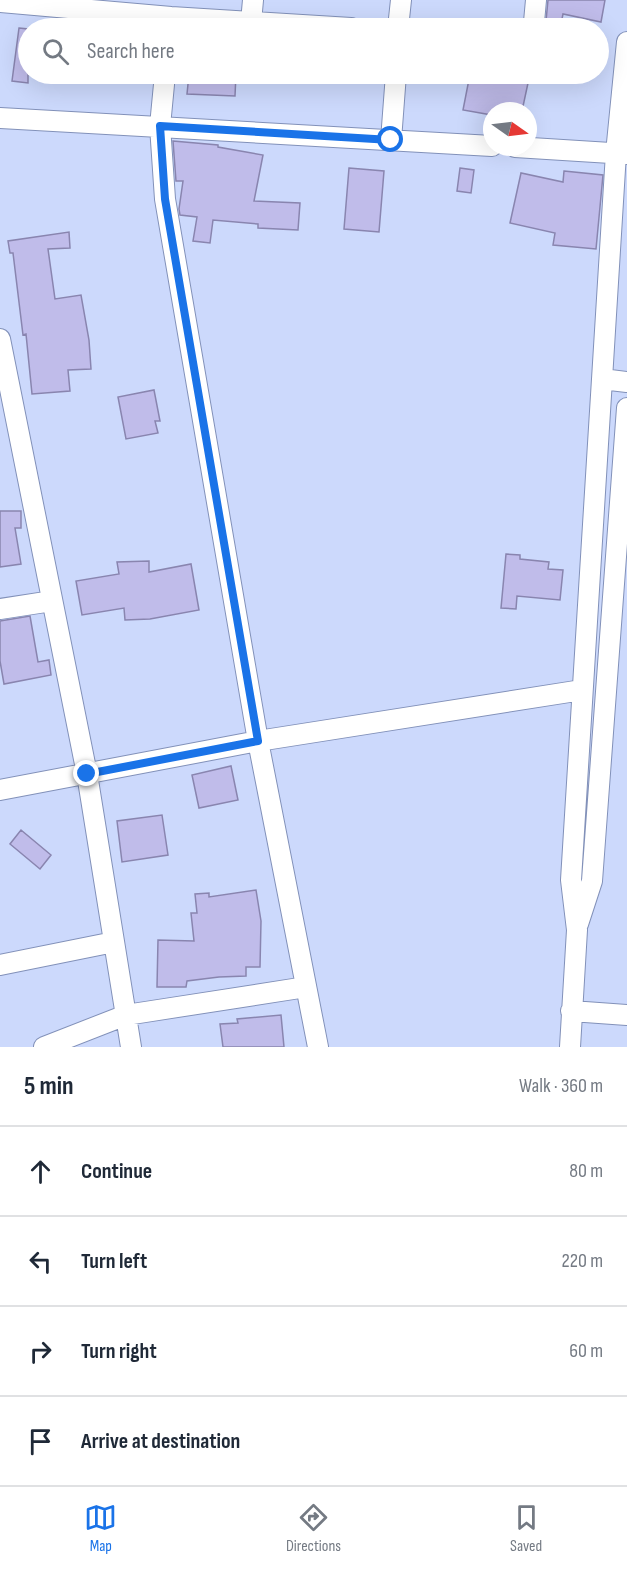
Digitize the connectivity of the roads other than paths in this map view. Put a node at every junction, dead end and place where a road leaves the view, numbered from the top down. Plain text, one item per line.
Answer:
1 (253, 0) edge
2 (401, 0) edge
3 (536, 0) edge
4 (0, 2) edge
5 (125, 6) edge
6 (157, 18) edge
7 (251, 18) edge
8 (400, 18) edge
9 (534, 18) edge
10 (627, 42) edge
11 (164, 84) edge
12 (395, 84) edge
13 (0, 118) edge
14 (160, 126) junction
15 (391, 140) junction
16 (483, 145) edge
17 (537, 148) edge
18 (622, 153) edge
19 (621, 189) edge
20 (0, 339) edge
21 (602, 379) junction
22 (627, 382) edge
23 (627, 408) edge
24 (8, 429) edge
25 (594, 501) junction
26 (620, 503) junction
27 (587, 600) junction
28 (620, 600) edge
29 (52, 601) junction
30 (0, 609) edge
31 (582, 690) junction
32 (258, 741) junction
33 (578, 754) junction
34 (602, 755) junction
35 (87, 774) junction
36 (0, 790) edge
37 (577, 930) junction
38 (114, 942) junction
39 (0, 965) edge
40 (306, 987) junction
41 (571, 1011) junction
42 (126, 1015) junction
43 (627, 1015) edge
44 (44, 1047) edge
45 (131, 1047) edge
46 (318, 1047) edge
47 (570, 1047) edge

1 - 7 street
2 - 8 street
3 - 9 street
4 - 5 street
5 - 6 street
10 - 18 street
11 - 14 street
12 - 15 street
13 - 14 street
14 - 15 street
14 - 32 street
15 - 16 street
17 - 18 street
18 - 19 street
19 - 21 street
20 - 24 street
21 - 22 street
21 - 25 street
23 - 26 street
24 - 29 street
25 - 26 street
25 - 27 street
26 - 28 street
27 - 28 street
27 - 31 street
28 - 34 street
29 - 30 street
29 - 35 street
31 - 32 street
31 - 33 street
32 - 35 street
32 - 40 street
33 - 34 street
33 - 37 street
34 - 37 street
35 - 36 street
35 - 38 street
37 - 41 street
38 - 39 street
38 - 42 street
40 - 42 street
40 - 46 street
41 - 43 street
41 - 47 street
42 - 44 street
42 - 45 street

